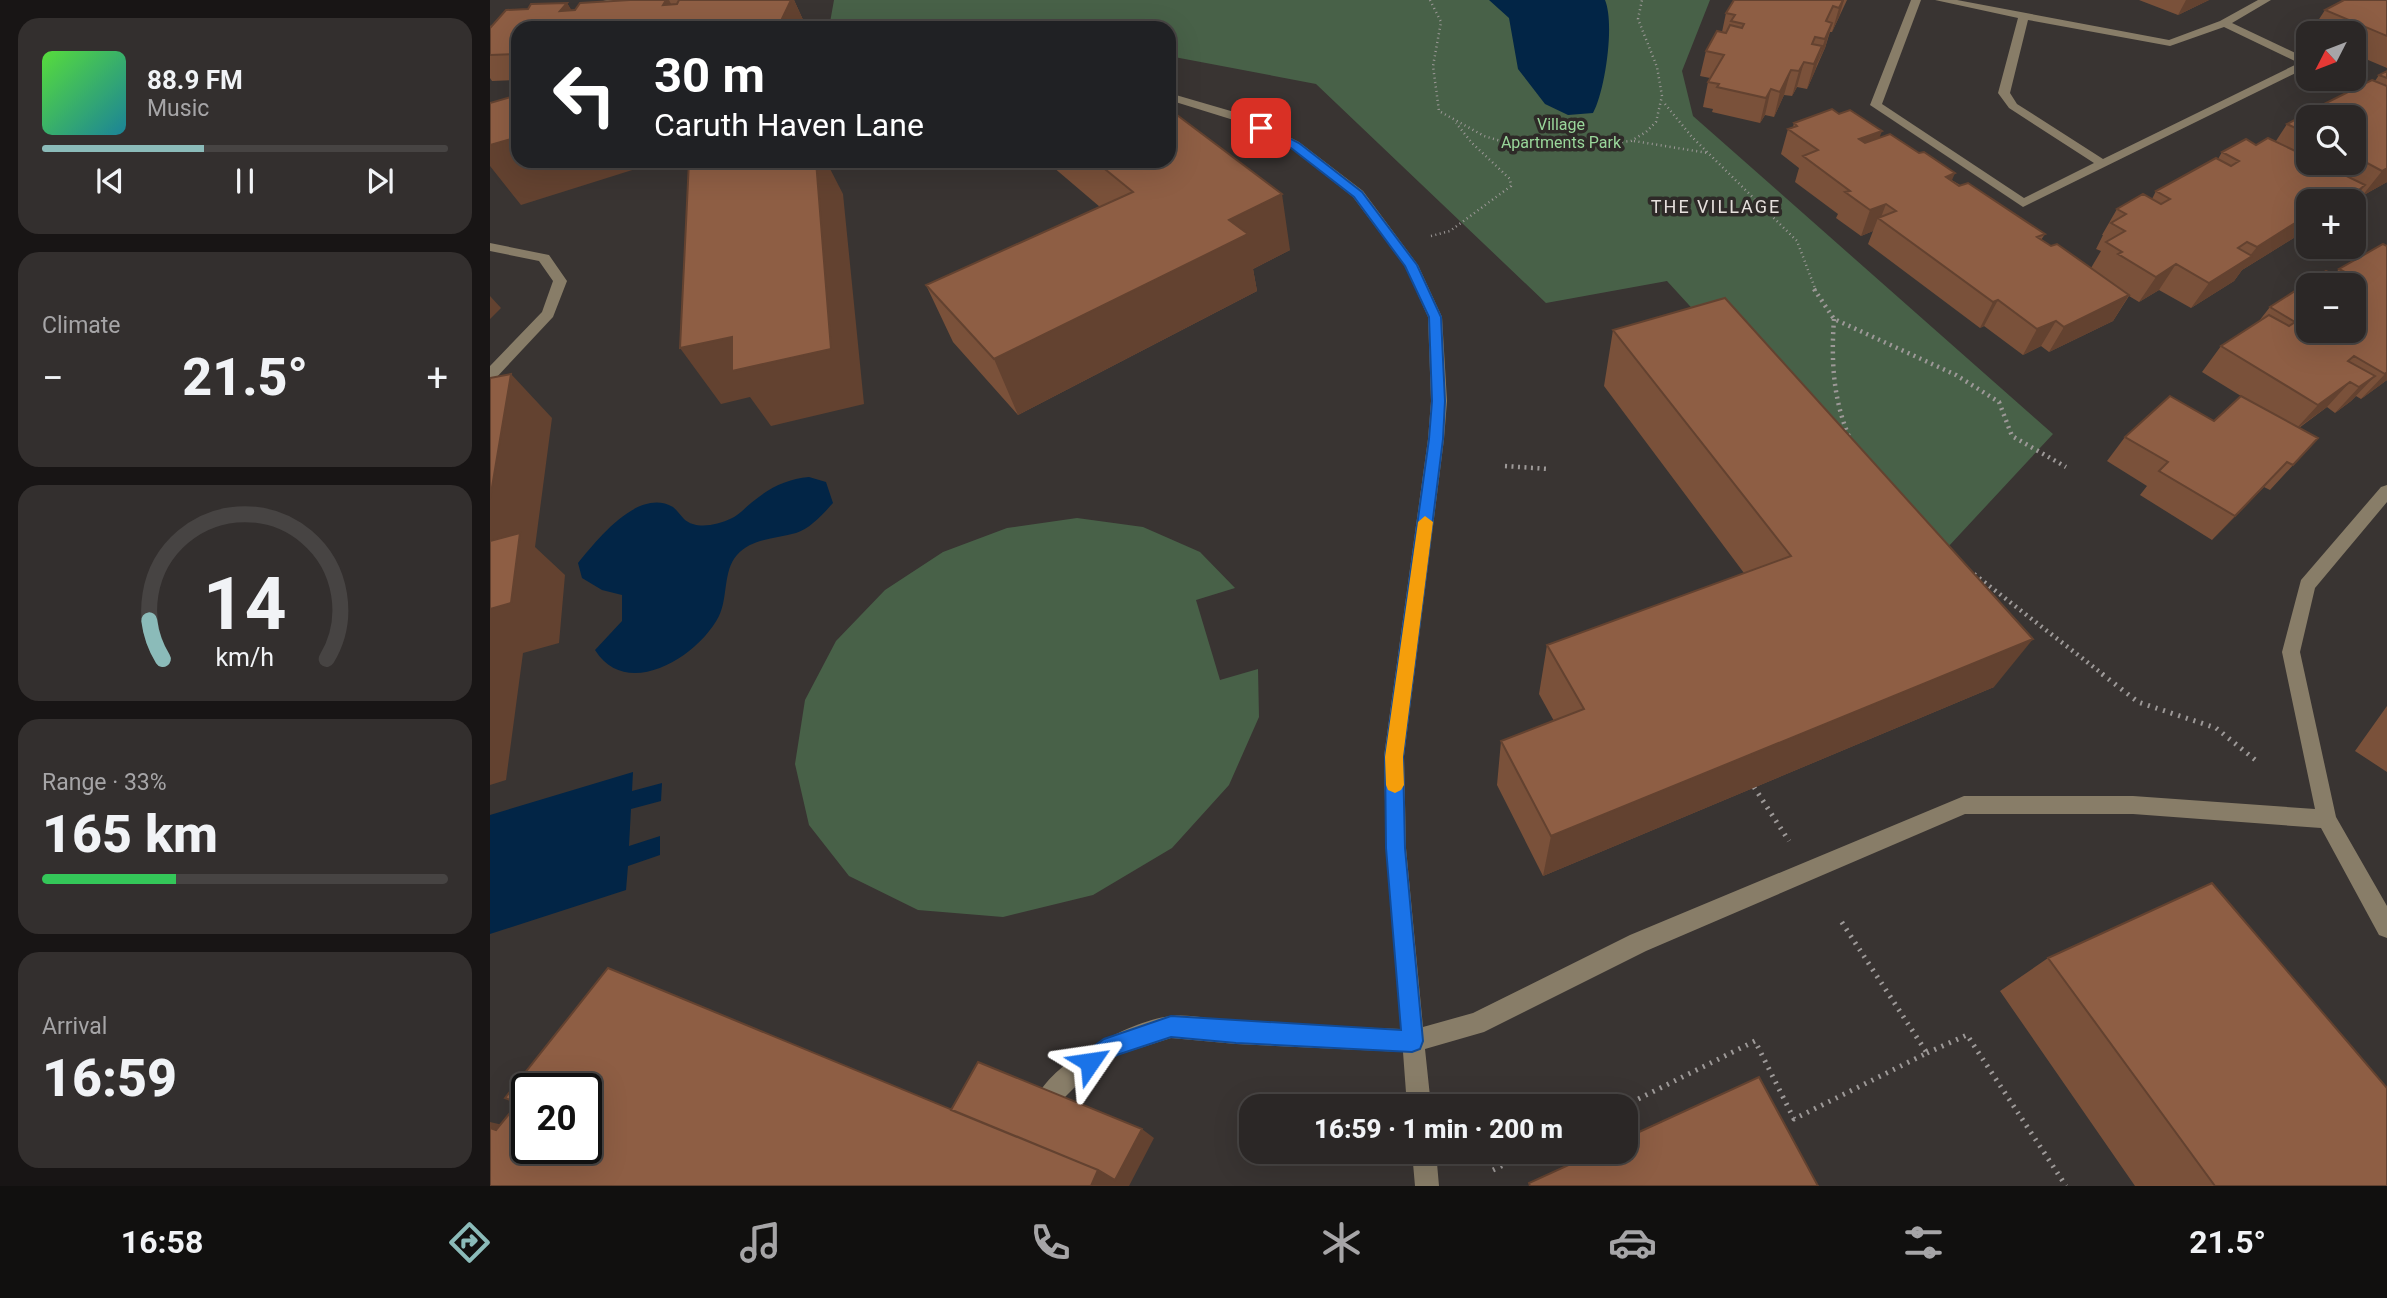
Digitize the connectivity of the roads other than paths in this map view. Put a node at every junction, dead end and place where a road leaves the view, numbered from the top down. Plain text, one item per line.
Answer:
1 (608, 0) edge
2 (616, 0) edge
3 (1916, 0) edge
4 (1940, 0) edge
5 (2266, 0) edge
6 (2024, 16) junction
7 (2224, 23) junction
8 (2296, 57) edge
9 (2296, 69) edge
10 (1176, 98) edge
11 (2103, 164) junction
12 (490, 247) edge
13 (490, 374) edge
14 (2387, 491) edge
15 (2327, 819) junction
16 (2387, 928) edge
17 (1412, 1041) junction
18 (1418, 1094) edge
19 (1050, 1096) edge
20 (1425, 1164) edge
21 (1427, 1186) edge

1 - 2 street
3 - 11 street
4 - 6 street
5 - 7 street
6 - 7 street
6 - 11 street
7 - 8 street
9 - 11 street
10 - 17 street
12 - 13 street
14 - 15 street
15 - 16 street
15 - 17 street
17 - 18 street
17 - 19 street
20 - 21 street

